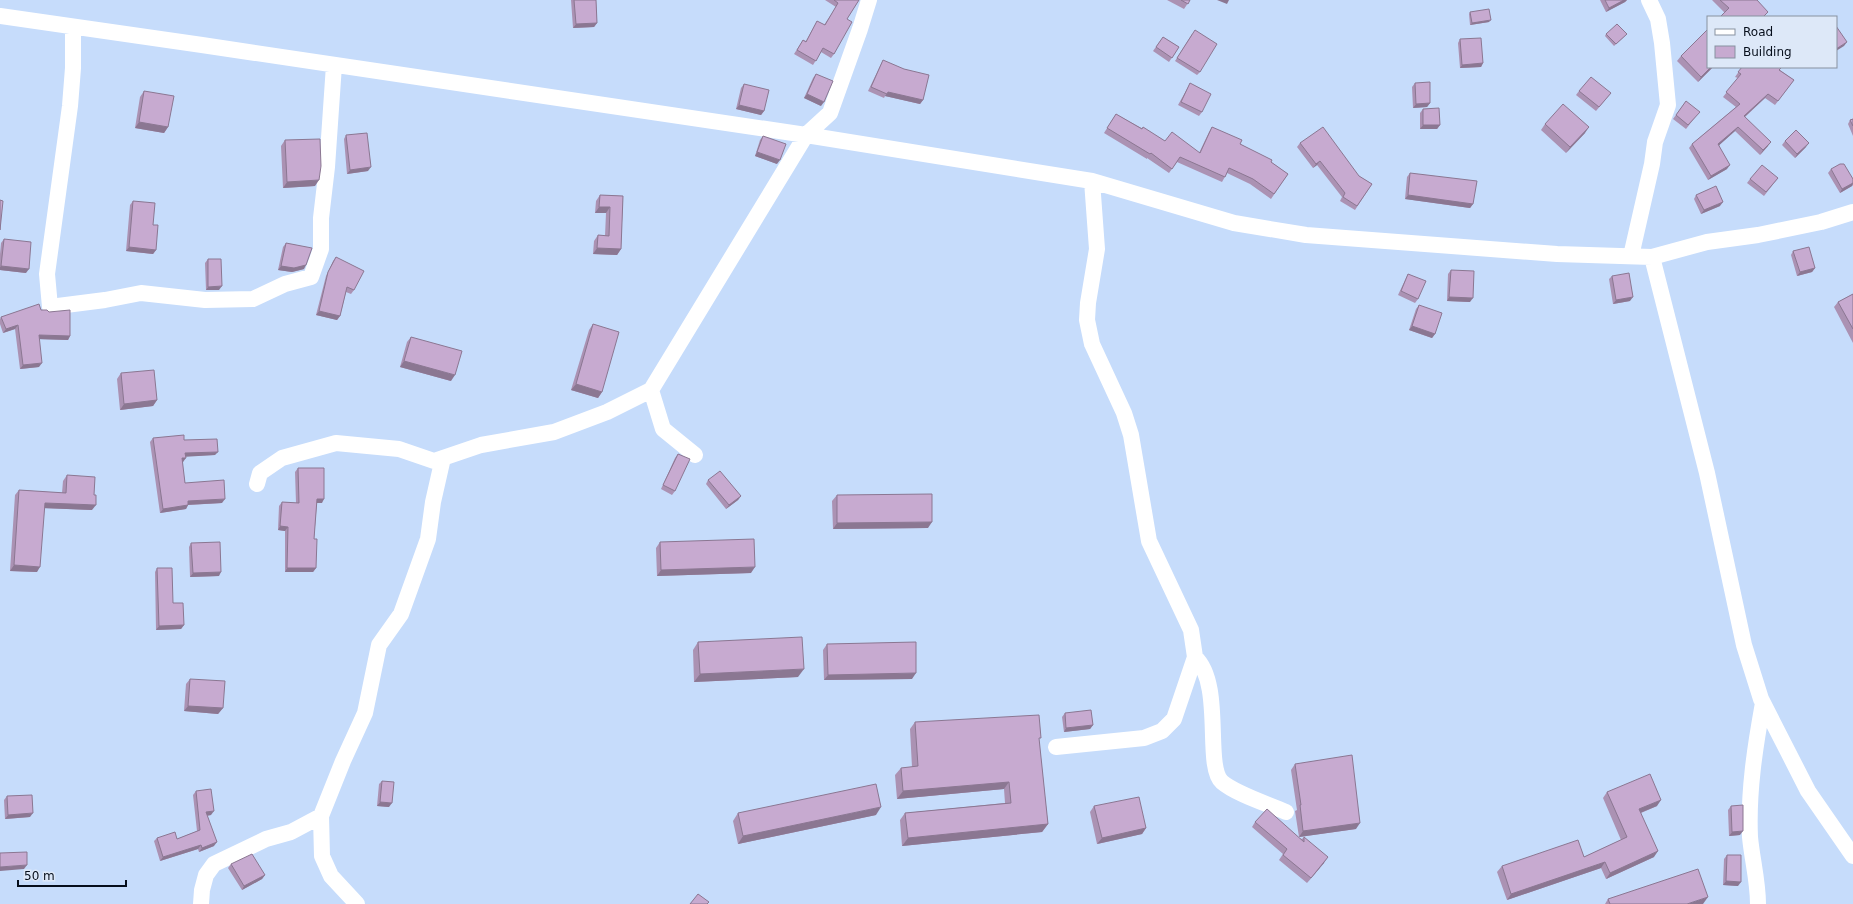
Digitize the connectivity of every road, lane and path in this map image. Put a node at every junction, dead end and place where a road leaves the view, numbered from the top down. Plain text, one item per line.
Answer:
1 (869, 0) edge
2 (1649, 0) edge
3 (0, 16) edge
4 (73, 27) junction
5 (334, 65) junction
6 (806, 135) junction
7 (1092, 181) junction
8 (1853, 212) edge
9 (1631, 256) junction
10 (1652, 257) junction
11 (651, 390) junction
12 (695, 455) dead end
13 (443, 458) junction
14 (257, 484) dead end
15 (1195, 657) junction
16 (1764, 703) junction
17 (1056, 747) dead end
18 (1286, 812) dead end
19 (321, 816) junction
20 (1853, 856) edge
21 (201, 904) edge
22 (356, 904) edge
23 (1758, 904) edge

1 - 6 street
2 - 9 street
3 - 4 street
4 - 5 street
4 - 5 street
5 - 6 street
6 - 7 street
6 - 11 street
7 - 9 street
7 - 15 street
8 - 10 street
9 - 10 street
10 - 16 street
11 - 12 street
11 - 13 street
13 - 14 street
13 - 19 street
15 - 17 street
15 - 18 street
16 - 20 street
16 - 23 street
19 - 21 street
19 - 22 street

